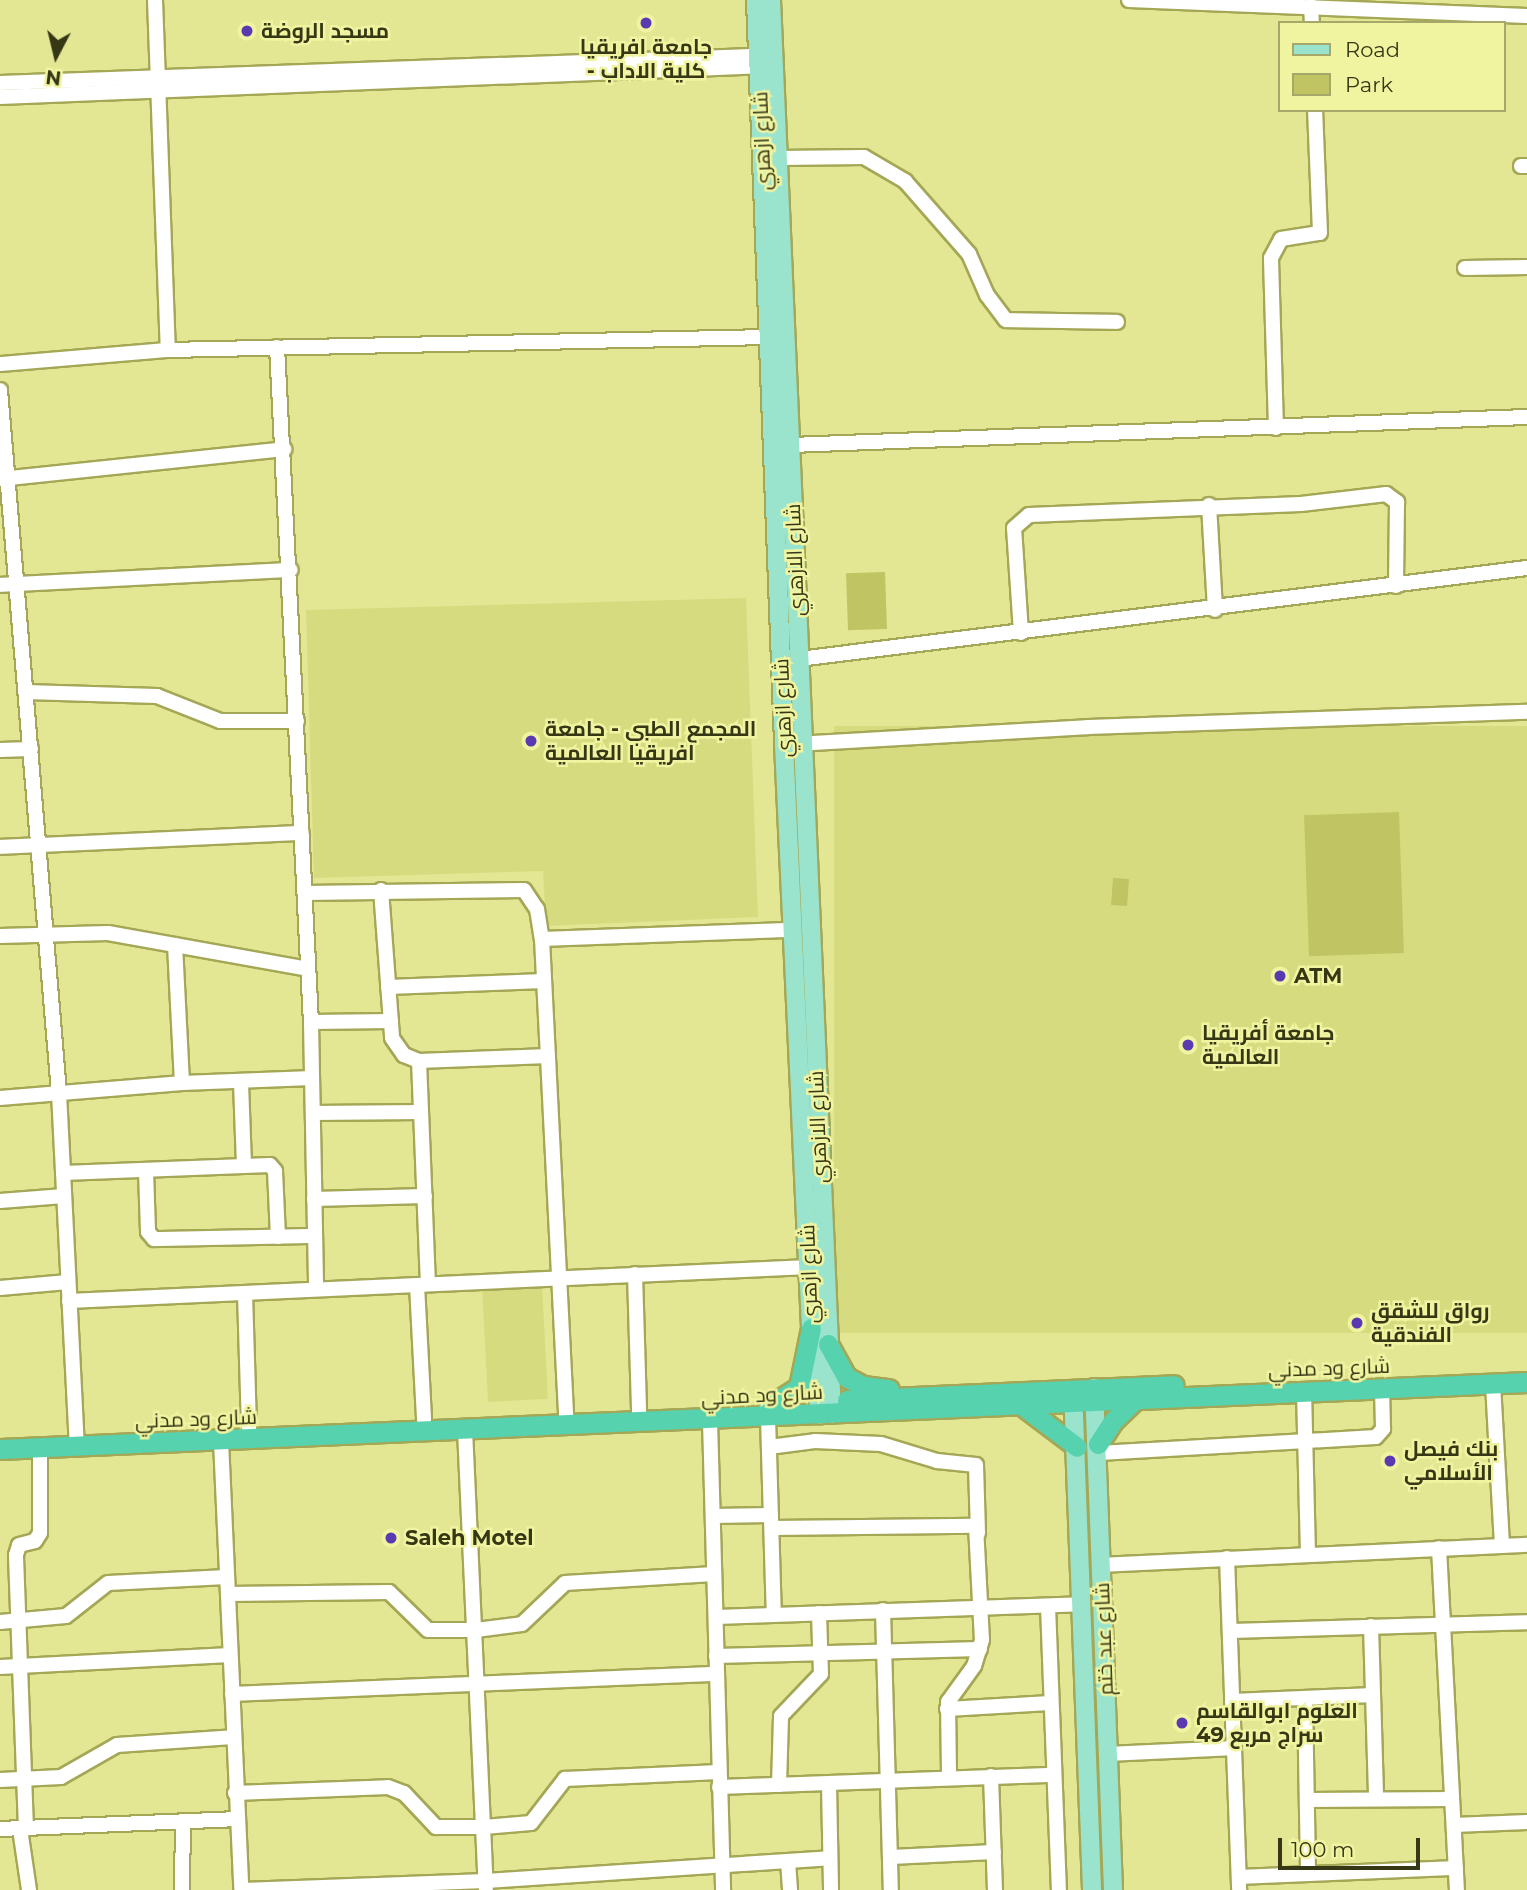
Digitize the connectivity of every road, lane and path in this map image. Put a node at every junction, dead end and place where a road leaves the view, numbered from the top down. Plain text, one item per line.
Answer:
1 (155, 0) edge
2 (757, 0) edge
3 (771, 0) edge
4 (1129, 0) edge
5 (1311, 6) junction
6 (1527, 16) edge
7 (1312, 21) edge
8 (766, 61) junction
9 (0, 83) edge
10 (159, 85) junction
11 (0, 97) edge
12 (1315, 112) edge
13 (778, 158) junction
14 (1527, 267) edge
15 (1465, 268) dead end
16 (1116, 322) dead end
17 (770, 337) junction
18 (277, 347) junction
19 (168, 350) junction
20 (0, 364) edge
21 (0, 390) edge
22 (1527, 417) edge
23 (2, 424) edge
24 (1276, 428) junction
25 (791, 445) junction
26 (284, 449) junction
27 (4, 478) edge
28 (1209, 505) junction
29 (1527, 568) edge
30 (291, 570) junction
31 (18, 584) junction
32 (0, 586) edge
33 (1396, 586) junction
34 (1215, 610) junction
35 (1021, 633) junction
36 (799, 659) junction
37 (26, 692) junction
38 (1527, 712) edge
39 (297, 721) junction
40 (793, 744) junction
41 (31, 749) junction
42 (0, 750) edge
43 (302, 833) junction
44 (39, 844) junction
45 (0, 847) edge
46 (381, 890) junction
47 (305, 893) junction
48 (793, 930) junction
49 (47, 933) junction
50 (0, 936) edge
51 (542, 939) junction
52 (175, 945) junction
53 (308, 969) junction
54 (544, 981) junction
55 (387, 987) junction
56 (391, 1021) junction
57 (311, 1022) junction
58 (548, 1056) junction
59 (419, 1061) junction
60 (312, 1078) junction
61 (182, 1083) junction
62 (241, 1083) junction
63 (59, 1093) junction
64 (0, 1097) edge
65 (313, 1112) junction
66 (422, 1112) junction
67 (244, 1166) junction
68 (146, 1171) junction
69 (63, 1173) junction
70 (64, 1196) junction
71 (425, 1196) junction
72 (314, 1199) junction
73 (0, 1201) edge
74 (813, 1206) junction
75 (315, 1236) junction
76 (278, 1237) junction
77 (809, 1267) junction
78 (635, 1274) junction
79 (561, 1278) junction
80 (68, 1282) junction
81 (423, 1284) junction
82 (0, 1288) edge
83 (316, 1289) junction
84 (246, 1293) junction
85 (69, 1301) junction
86 (811, 1328) junction
87 (828, 1344) junction
88 (1527, 1371) edge
89 (1527, 1382) edge
90 (1493, 1384) junction
91 (1382, 1388) junction
92 (1304, 1391) junction
93 (1094, 1396) junction
94 (1073, 1397) junction
95 (1028, 1399) junction
96 (1135, 1400) junction
97 (825, 1408) junction
98 (639, 1412) junction
99 (768, 1412) junction
100 (566, 1415) junction
101 (424, 1420) junction
102 (710, 1421) junction
103 (249, 1428) junction
104 (465, 1430) junction
105 (0, 1437) edge
106 (77, 1440) junction
107 (221, 1441) junction
108 (1306, 1443) junction
109 (769, 1447) junction
110 (1077, 1447) junction
111 (40, 1448) junction
112 (1099, 1448) junction
113 (0, 1449) edge
114 (713, 1516) junction
115 (772, 1522) junction
116 (1527, 1545) edge
117 (1502, 1546) junction
118 (1439, 1548) junction
119 (1308, 1553) junction
120 (978, 1555) junction
121 (1227, 1558) junction
122 (1101, 1565) junction
123 (714, 1574) junction
124 (227, 1577) junction
125 (228, 1594) junction
126 (1081, 1604) junction
127 (1048, 1606) junction
128 (981, 1608) junction
129 (883, 1610) junction
130 (819, 1613) junction
131 (774, 1615) junction
132 (716, 1617) junction
133 (16, 1621) junction
134 (0, 1622) edge
135 (1527, 1622) edge
136 (1443, 1624) junction
137 (1371, 1626) junction
138 (475, 1630) junction
139 (1230, 1631) junction
140 (980, 1649) junction
141 (883, 1650) junction
142 (822, 1653) junction
143 (230, 1655) junction
144 (716, 1657) junction
145 (19, 1666) junction
146 (0, 1667) edge
147 (717, 1674) junction
148 (478, 1681) junction
149 (232, 1694) junction
150 (1373, 1695) junction
151 (1305, 1698) junction
152 (1232, 1701) junction
153 (1051, 1703) junction
154 (947, 1709) junction
155 (233, 1737) junction
156 (1234, 1748) junction
157 (1109, 1754) junction
158 (1054, 1775) junction
159 (991, 1776) junction
160 (949, 1777) junction
161 (719, 1779) junction
162 (0, 1780) edge
163 (25, 1780) junction
164 (889, 1781) junction
165 (829, 1784) junction
166 (779, 1785) junction
167 (236, 1793) junction
168 (1376, 1799) junction
169 (1452, 1799) junction
170 (1307, 1800) junction
171 (237, 1818) junction
172 (183, 1821) junction
173 (1527, 1822) edge
174 (1454, 1825) junction
175 (484, 1827) junction
176 (0, 1829) edge
177 (23, 1829) junction
178 (994, 1852) junction
179 (891, 1857) junction
180 (829, 1858) junction
181 (788, 1861) junction
182 (722, 1868) junction
183 (1456, 1868) junction
184 (1308, 1873) junction
185 (1239, 1883) edge
186 (486, 1885) edge
187 (29, 1890) edge
188 (182, 1890) edge
189 (241, 1890) edge
190 (723, 1890) edge
191 (790, 1890) edge
192 (831, 1890) edge
193 (891, 1890) edge
194 (995, 1890) edge
195 (1059, 1890) edge
196 (1092, 1890) edge
197 (1114, 1890) edge
198 (1457, 1890) edge

1 - 10 street
2 - 8 main road, شارع ازهري
3 - 8 main road, شارع الازهري
4 - 5 street
5 - 6 street
5 - 7 street
8 - 10 street
8 - 13 main road, شارع الازهري
8 - 17 main road, شارع ازهري
9 - 10 street
10 - 11 street
10 - 19 street
12 - 24 street
13 - 16 street
13 - 25 main road, شارع الازهري
14 - 15 street
17 - 18 street
17 - 40 main road, شارع ازهري
18 - 19 street
18 - 26 street
19 - 20 street
21 - 23 street
22 - 24 street
23 - 27 street
24 - 25 street
25 - 36 main road, شارع الازهري
26 - 27 street
26 - 30 street
27 - 31 street
28 - 33 street
28 - 34 street
28 - 35 street
29 - 33 street
30 - 31 street
30 - 39 street
31 - 32 street
31 - 37 street
33 - 34 street
34 - 35 street
35 - 36 street
36 - 40 main road, شارع الازهري
37 - 39 street
37 - 41 street
38 - 40 street
39 - 43 street
40 - 48 main road, شارع ازهري
40 - 74 main road, شارع الازهري
41 - 42 street
41 - 44 street
43 - 44 street
43 - 47 street
44 - 45 street
44 - 49 street
46 - 47 street
46 - 51 street
46 - 55 street
47 - 53 street
48 - 51 street
48 - 74 main road, شارع ازهري
49 - 50 street
49 - 52 street
49 - 63 street
51 - 54 street
52 - 53 street
52 - 61 street
53 - 57 street
54 - 55 street
54 - 58 street
55 - 56 street
56 - 57 street
56 - 59 street
57 - 60 street
58 - 59 street
58 - 79 street
59 - 66 street
60 - 62 street
60 - 65 street
61 - 62 street
61 - 63 street
62 - 67 street
63 - 64 street
63 - 69 street
65 - 66 street
65 - 72 street
66 - 71 street
67 - 68 street
67 - 76 street
68 - 69 street
68 - 76 street
69 - 70 street
70 - 73 street
70 - 80 street
71 - 72 street
71 - 81 street
72 - 75 street
74 - 77 main road, شارع ازهري
74 - 87 main road, شارع الازهري
75 - 76 street
75 - 83 street
77 - 78 street
77 - 86 main road, شارع ازهري
78 - 79 street
78 - 98 street
79 - 81 street
79 - 100 street
80 - 82 street
80 - 85 street
81 - 83 street
81 - 101 street
83 - 84 street
84 - 85 street
84 - 103 street
85 - 106 street
86 - 97 main road, شارع ازهري
86 - 99 highway
87 - 95 highway
87 - 97 main road, شارع الازهري
88 - 93 highway, شارع ود مدني
89 - 90 highway, شارع ود مدني
90 - 91 highway, شارع ود مدني
90 - 117 street
91 - 92 highway, شارع ود مدني
91 - 108 street
92 - 96 highway, شارع ود مدني
92 - 108 street
93 - 94 highway, شارع ود مدني
93 - 96 highway, شارع ود مدني
93 - 112 main road, شارع عبد ختم
94 - 95 highway, شارع ود مدني
94 - 110 main road, شارع عبد ختم
95 - 97 highway, شارع ود مدني
95 - 110 highway
96 - 112 highway
97 - 99 highway, شارع ود مدني
98 - 99 highway, شارع ود مدني
98 - 100 highway, شارع ود مدني
99 - 102 highway, شارع ود مدني
99 - 109 street
100 - 101 highway, شارع ود مدني
101 - 103 highway, شارع ود مدني
102 - 104 highway, شارع ود مدني
102 - 114 street
103 - 106 highway, شارع ود مدني
104 - 107 highway, شارع ود مدني
104 - 138 street
105 - 106 highway, شارع ود مدني
106 - 107 highway, شارع ود مدني
106 - 111 highway, شارع ود مدني
107 - 124 street
108 - 112 street
108 - 119 street
109 - 115 street
109 - 120 street
110 - 126 main road, شارع عبد ختم
111 - 113 highway, شارع ود مدني
111 - 133 street
112 - 122 main road, شارع عبد ختم
114 - 115 street
114 - 123 street
115 - 120 street
115 - 131 street
116 - 117 street
117 - 118 street
118 - 119 street
118 - 136 street
119 - 121 street
120 - 128 street
121 - 122 street
121 - 139 street
122 - 157 main road, شارع عبد ختم
123 - 132 street
123 - 138 street
124 - 125 street
124 - 133 street
125 - 138 street
125 - 143 street
126 - 127 street
126 - 196 main road, شارع عبد ختم
127 - 128 street
127 - 153 street
128 - 129 street
128 - 140 street
129 - 130 street
129 - 141 street
130 - 131 street
130 - 142 street
131 - 132 street
132 - 144 street
133 - 134 street
133 - 145 street
135 - 136 street
136 - 137 street
136 - 169 street
137 - 139 street
137 - 150 street
138 - 148 street
139 - 152 street
140 - 141 street
140 - 154 street
141 - 142 street
141 - 164 street
142 - 144 street
142 - 166 street
143 - 145 street
143 - 149 street
144 - 147 street
145 - 146 street
145 - 163 street
147 - 148 street
147 - 161 street
148 - 149 street
148 - 175 street
149 - 155 street
150 - 151 street
150 - 168 street
151 - 152 street
151 - 170 street
152 - 156 street
153 - 154 street
153 - 158 street
154 - 160 street
155 - 163 street
155 - 167 street
156 - 157 street
156 - 185 street
157 - 197 main road, شارع عبد ختم
158 - 159 street
158 - 195 street
159 - 160 street
159 - 178 street
160 - 164 street
161 - 166 street
161 - 175 street
161 - 182 street
162 - 163 street
163 - 177 street
164 - 165 street
164 - 179 street
165 - 166 street
165 - 180 street
167 - 171 street
167 - 175 street
168 - 169 street
168 - 170 street
169 - 174 street
170 - 184 street
171 - 172 street
171 - 189 street
172 - 177 street
172 - 188 street
173 - 174 street
174 - 183 street
175 - 186 street
176 - 177 street
177 - 187 street
178 - 179 street
178 - 194 street
179 - 193 street
180 - 181 street
180 - 192 street
181 - 182 street
181 - 191 street
182 - 186 street
182 - 190 street
183 - 184 street
183 - 198 street
184 - 185 street
186 - 189 street

